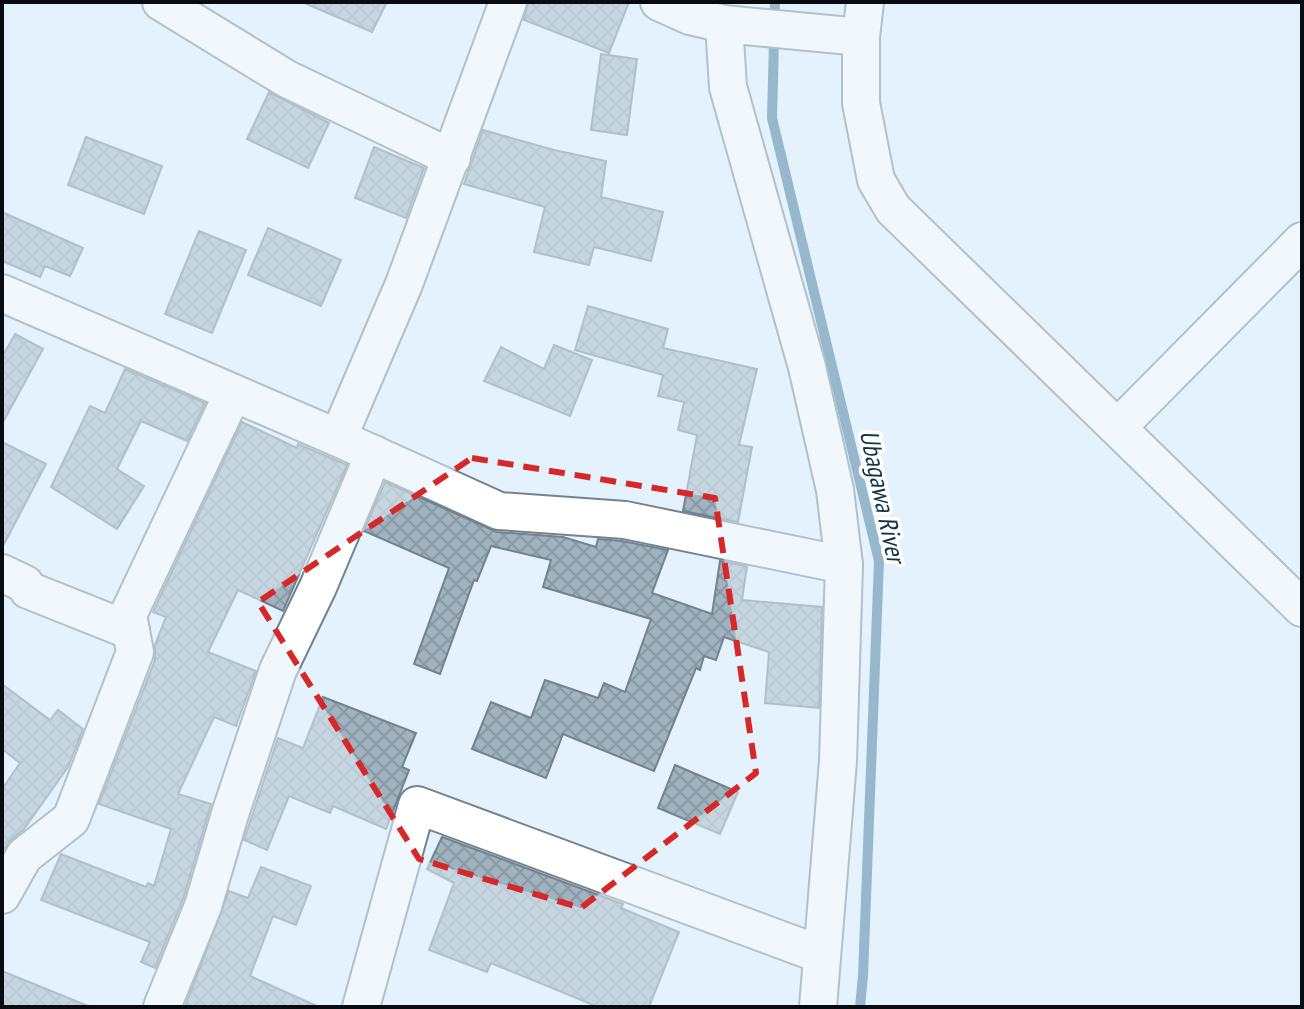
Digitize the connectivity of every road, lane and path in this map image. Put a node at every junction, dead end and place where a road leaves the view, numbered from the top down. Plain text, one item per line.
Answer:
1 (161, 2) edge
2 (508, 2) edge
3 (659, 2) edge
4 (863, 19) edge
5 (731, 24) junction
6 (452, 158) junction
7 (1302, 241) edge
8 (2, 293) edge
9 (233, 393) junction
10 (1118, 427) junction
11 (338, 438) junction
12 (374, 454) junction
13 (844, 565) junction
14 (2, 573) edge
15 (1302, 608) edge
16 (131, 631) junction
17 (2, 895) edge
18 (822, 955) junction
19 (162, 1007) edge
20 (361, 1007) edge
21 (818, 1007) edge

1 - 6 street
2 - 6 street
3 - 5 street
4 - 5 street
4 - 10 street
5 - 13 street
6 - 11 street
7 - 10 street
8 - 9 street
9 - 11 street
9 - 16 street
10 - 15 street
11 - 12 street
12 - 13 street
12 - 19 street
13 - 18 street
14 - 16 street
16 - 17 street
18 - 20 street
18 - 21 street

